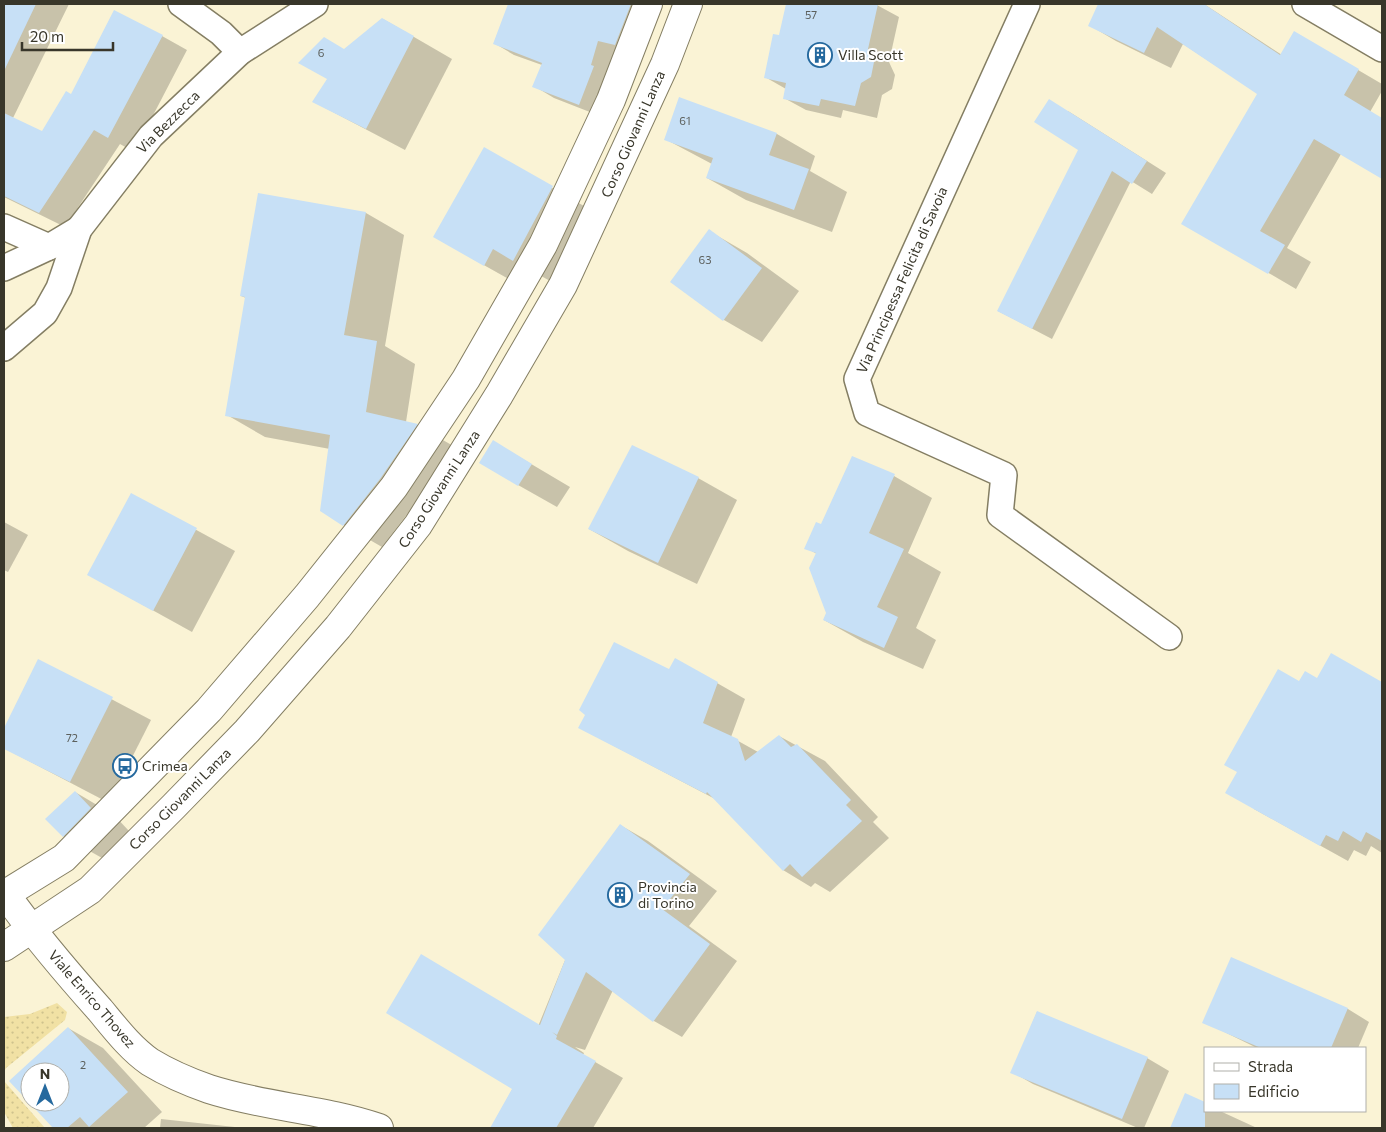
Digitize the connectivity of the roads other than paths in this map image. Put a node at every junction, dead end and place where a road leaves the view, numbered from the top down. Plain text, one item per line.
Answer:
1 (181, 4) edge
2 (287, 4) edge
3 (315, 4) edge
4 (648, 4) edge
5 (688, 4) edge
6 (1026, 4) edge
7 (1305, 4) edge
8 (273, 31) junction
9 (1382, 49) edge
10 (240, 52) junction
11 (4, 227) edge
12 (79, 229) junction
13 (49, 247) junction
14 (4, 268) edge
15 (4, 348) edge
16 (1169, 637) dead end
17 (12, 904) edge
18 (4, 947) edge
19 (366, 1126) edge

1 - 10 street
2 - 8 street
3 - 8 street, Via Bezzecca
4 - 17 street, Corso Giovanni Lanza
5 - 17 street, Corso Giovanni Lanza
6 - 16 street, Via Principessa Felicita di Savoia
7 - 9 street
8 - 10 street, Via Bezzecca
10 - 12 street, Via Bezzecca
11 - 13 street
12 - 13 street
12 - 15 street
13 - 14 street
17 - 18 street, Corso Giovanni Lanza
17 - 19 street, Viale Enrico Thovez

